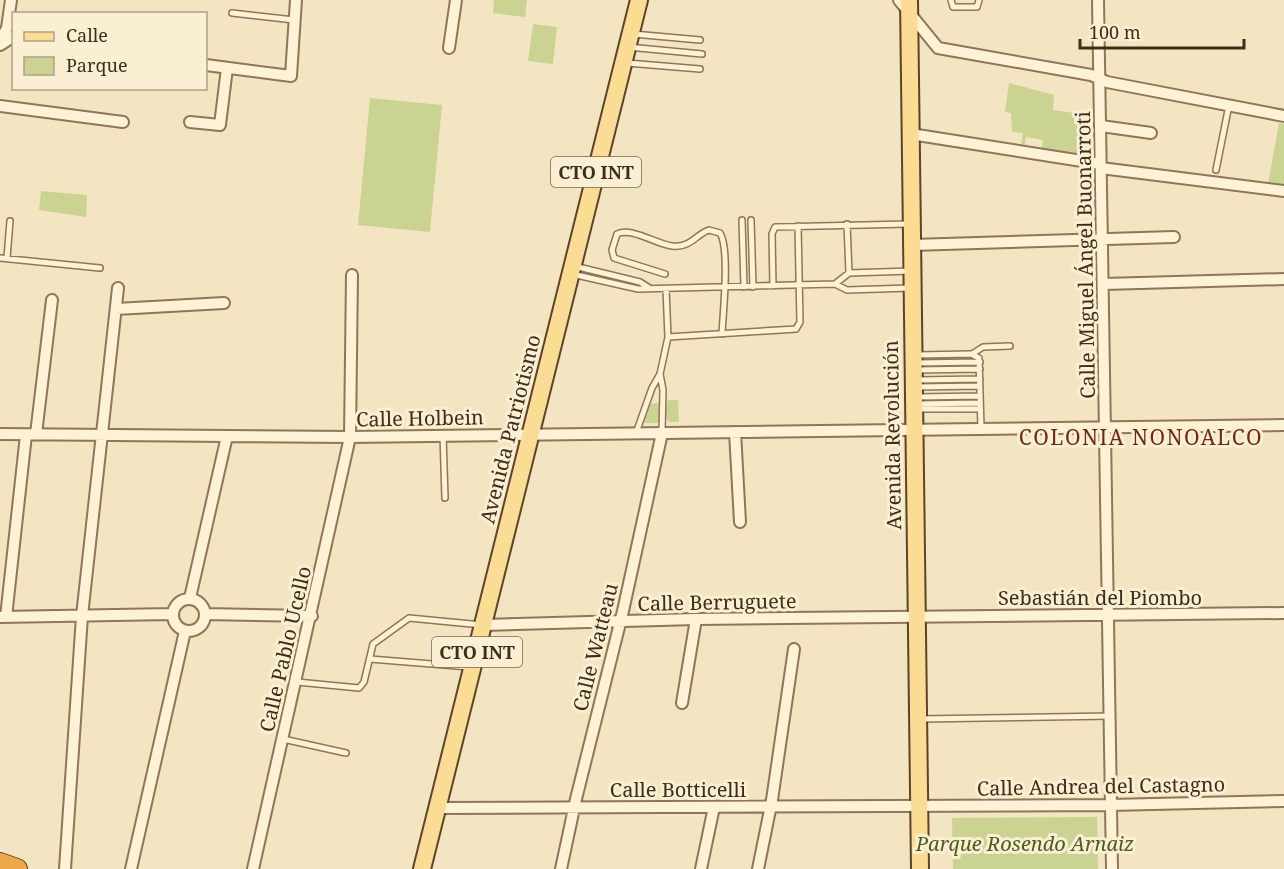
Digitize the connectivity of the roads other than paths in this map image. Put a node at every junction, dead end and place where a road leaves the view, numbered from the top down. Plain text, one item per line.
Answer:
1 (11, 0) edge
2 (296, 0) edge
3 (456, 0) edge
4 (639, 0) edge
5 (899, 0) edge
6 (951, 0) edge
7 (979, 0) edge
8 (1098, 0) edge
9 (909, 7) edge
10 (232, 13) dead end
11 (294, 20) junction
12 (700, 40) dead end
13 (0, 43) edge
14 (449, 48) dead end
15 (627, 48) junction
16 (702, 54) dead end
17 (207, 65) edge
18 (227, 68) junction
19 (700, 69) dead end
20 (1100, 79) junction
21 (1229, 105) junction
22 (0, 106) edge
23 (1284, 116) edge
24 (123, 122) dead end
25 (190, 122) dead end
26 (1101, 126) junction
27 (1151, 133) dead end
28 (910, 134) junction
29 (1101, 166) junction
30 (1216, 170) dead end
31 (1284, 191) edge
32 (742, 220) dead end
33 (751, 220) dead end
34 (10, 221) dead end
35 (847, 224) junction
36 (911, 224) junction
37 (798, 226) junction
38 (1174, 237) dead end
39 (1102, 238) junction
40 (912, 245) junction
41 (3, 258) edge
42 (644, 267) junction
43 (100, 268) dead end
44 (571, 269) junction
45 (849, 273) junction
46 (665, 274) dead end
47 (352, 275) dead end
48 (1284, 279) edge
49 (912, 280) junction
50 (640, 282) junction
51 (836, 284) junction
52 (1104, 284) junction
53 (799, 285) junction
54 (773, 286) junction
55 (648, 287) junction
56 (724, 287) junction
57 (744, 287) junction
58 (753, 287) junction
59 (118, 288) dead end
60 (638, 289) junction
61 (666, 289) junction
62 (52, 300) dead end
63 (224, 303) dead end
64 (116, 309) junction
65 (722, 334) junction
66 (668, 337) junction
67 (1010, 346) dead end
68 (971, 354) junction
69 (980, 366) junction
70 (660, 374) junction
71 (980, 382) junction
72 (913, 383) junction
73 (980, 396) junction
74 (980, 406) junction
75 (1284, 425) edge
76 (981, 428) junction
77 (1106, 428) junction
78 (913, 429) junction
79 (735, 432) junction
80 (636, 433) junction
81 (662, 433) junction
82 (31, 434) junction
83 (100, 434) junction
84 (0, 435) edge
85 (443, 435) junction
86 (530, 435) junction
87 (228, 436) junction
88 (350, 437) junction
89 (445, 498) dead end
90 (740, 522) dead end
91 (190, 598) junction
92 (1284, 613) edge
93 (172, 614) junction
94 (205, 614) junction
95 (1109, 615) junction
96 (82, 616) junction
97 (312, 616) junction
98 (916, 616) junction
99 (3, 617) edge
100 (696, 619) junction
101 (620, 622) junction
102 (483, 625) junction
103 (185, 630) junction
104 (794, 649) dead end
105 (369, 658) junction
106 (473, 667) junction
107 (297, 682) junction
108 (682, 703) dead end
109 (1111, 716) junction
110 (917, 719) junction
111 (284, 739) junction
112 (346, 753) dead end
113 (1284, 801) edge
114 (919, 805) junction
115 (1110, 805) junction
116 (771, 806) junction
117 (714, 807) junction
118 (437, 808) junction
119 (573, 808) junction
120 (0, 863) edge
121 (11, 869) edge
122 (17, 869) edge
123 (28, 869) edge
124 (65, 869) edge
125 (130, 869) edge
126 (253, 869) edge
127 (422, 869) edge
128 (561, 869) edge
129 (701, 869) edge
130 (758, 869) edge
131 (920, 869) edge
132 (1112, 869) edge

1 - 13 street
2 - 11 street
3 - 14 street
4 - 15 main road, Avenida Patriotismo / CTO INT
5 - 9 street
6 - 7 lane
8 - 20 street, Calle Miguel Ángel Buonarroti
9 - 20 street
9 - 28 main road, Avenida Revolución
10 - 11 lane
11 - 18 street
12 - 15 lane
15 - 16 lane
15 - 19 lane
15 - 44 main road, Avenida Patriotismo / CTO INT
17 - 18 street
18 - 25 street
20 - 21 street
20 - 26 street, Calle Miguel Ángel Buonarroti
21 - 23 street
21 - 30 lane
22 - 24 street
26 - 27 street
26 - 29 street, Calle Miguel Ángel Buonarroti
28 - 29 street
28 - 36 main road, Avenida Revolución
29 - 31 street
29 - 39 street, Calle Miguel Ángel Buonarroti
32 - 57 lane
33 - 58 lane
34 - 41 lane
35 - 36 lane
35 - 37 lane
35 - 45 lane
36 - 40 main road, Avenida Revolución
37 - 53 lane
37 - 54 lane
38 - 39 street
39 - 40 street
39 - 52 street, Calle Miguel Ángel Buonarroti
40 - 49 main road, Avenida Revolución
41 - 43 lane
42 - 46 lane
42 - 50 lane
42 - 56 lane
44 - 50 lane
44 - 60 lane
44 - 86 main road, Avenida Patriotismo / CTO INT
45 - 49 lane
45 - 51 lane
47 - 88 street, Calle Pablo Ucello
48 - 52 street
49 - 51 lane
49 - 72 main road, Avenida Revolución
50 - 55 lane
50 - 60 lane
51 - 53 lane
52 - 77 street, Calle Miguel Ángel Buonarroti
53 - 54 lane
53 - 65 lane
54 - 58 lane
55 - 60 lane
55 - 61 lane
56 - 57 lane
56 - 61 lane
56 - 65 lane
57 - 58 lane
59 - 64 street
61 - 66 lane
62 - 82 street
63 - 64 street
64 - 83 street
65 - 66 lane
66 - 70 lane
67 - 68 lane
68 - 69 lane
68 - 72 lane
69 - 71 lane
69 - 72 lane
70 - 80 lane
70 - 81 lane
71 - 72 lane
71 - 73 lane
72 - 73 lane
72 - 74 lane
72 - 78 main road, Avenida Revolución
73 - 74 lane
74 - 76 lane
75 - 77 street, Calle Holbein
76 - 77 street, Calle Holbein
76 - 78 street, Calle Holbein
77 - 95 street, Calle Miguel Ángel Buonarroti
78 - 79 street, Calle Holbein
78 - 98 main road, Avenida Revolución
79 - 81 street, Calle Holbein
79 - 90 street
80 - 81 street, Calle Holbein
80 - 86 street, Calle Holbein
81 - 101 street, Calle Watteau
82 - 83 street, Calle Holbein
82 - 84 street, Calle Holbein
82 - 99 street
83 - 87 street, Calle Holbein
83 - 96 street
85 - 86 street, Calle Holbein
85 - 88 street, Calle Holbein
85 - 89 lane
86 - 102 main road, Avenida Patriotismo / CTO INT
87 - 88 street, Calle Holbein
87 - 91 street
88 - 97 street, Calle Pablo Ucello
91 - 93 street
91 - 94 street
92 - 95 street, Sebastián del Piombo
93 - 96 street
93 - 103 street
94 - 97 street
94 - 103 street
95 - 98 street, Sebastián del Piombo
95 - 109 street, Calle Miguel Ángel Buonarroti
96 - 99 street
96 - 124 street
97 - 107 street, Calle Pablo Ucello
98 - 100 street, Calle Berruguete
98 - 110 main road, Avenida Revolución
100 - 101 street, Calle Berruguete
100 - 108 street
101 - 102 street, Calle Berruguete
101 - 119 street, Calle Watteau
102 - 105 lane
102 - 106 main road, Avenida Patriotismo / CTO INT
103 - 125 street
104 - 116 street
105 - 106 lane
105 - 107 lane
106 - 118 main road, Avenida Patriotismo / CTO INT
107 - 111 street, Calle Pablo Ucello
109 - 110 lane
109 - 115 street, Calle Miguel Ángel Buonarroti
110 - 114 main road, Avenida Revolución
111 - 112 lane
111 - 126 street, Calle Pablo Ucello
113 - 115 street, Calle Andrea del Castagno
114 - 115 street, Calle Andrea del Castagno
114 - 116 street, Calle Botticelli
114 - 131 main road, Avenida Revolución
115 - 132 street, Calle Miguel Ángel Buonarroti
116 - 117 street, Calle Botticelli
116 - 130 street
117 - 119 street, Calle Botticelli
117 - 129 street
118 - 119 street, Calle Botticelli
118 - 127 main road, Avenida Patriotismo / CTO INT
119 - 128 street, Calle Watteau
120 - 121 main road
120 - 122 highway
120 - 123 main road

